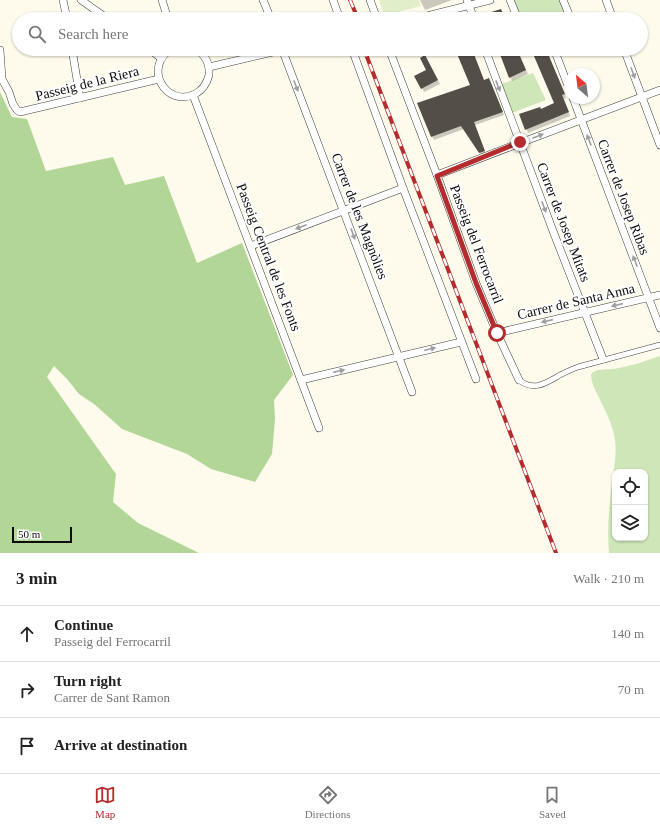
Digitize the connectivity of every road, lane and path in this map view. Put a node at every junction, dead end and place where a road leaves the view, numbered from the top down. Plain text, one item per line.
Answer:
1 (63, 0) edge
2 (81, 0) edge
3 (162, 0) edge
4 (263, 0) edge
5 (333, 0) edge
6 (370, 0) edge
7 (490, 0) edge
8 (510, 0) edge
9 (563, 0) edge
10 (606, 0) edge
11 (468, 2) edge
12 (66, 12) edge
13 (98, 12) edge
14 (166, 12) edge
15 (268, 12) edge
16 (337, 12) edge
17 (374, 12) edge
18 (437, 12) edge
19 (472, 12) edge
20 (515, 12) edge
21 (568, 12) edge
22 (610, 12) edge
23 (0, 50) edge
24 (73, 56) edge
25 (158, 56) edge
26 (204, 56) edge
27 (256, 56) edge
28 (287, 56) edge
29 (355, 56) edge
30 (392, 56) edge
31 (488, 56) edge
32 (557, 56) edge
33 (627, 56) edge
34 (161, 58) joint
35 (209, 68) junction
36 (564, 75) edge
37 (1, 78) edge
38 (159, 79) junction
39 (660, 90) edge
40 (193, 95) junction
41 (642, 97) junction
42 (80, 98) junction
43 (575, 104) edge
44 (581, 120) junction
45 (520, 142) junction
46 (660, 145) edge
47 (437, 176) junction
48 (402, 188) junction
49 (344, 210) junction
50 (251, 246) junction
51 (660, 295) edge
52 (649, 298) junction
53 (585, 312) junction
54 (660, 328) edge
55 (497, 333) junction
56 (461, 342) junction
57 (660, 345) edge
58 (399, 357) junction
59 (604, 359) junction
60 (476, 379) dead end
61 (301, 380) junction
62 (519, 380) joint
63 (412, 392) dead end
64 (319, 428) dead end

1 - 12 street
2 - 13 street
3 - 14 street
4 - 15 street
5 - 16 street
6 - 17 street
7 - 11 street
8 - 20 street
9 - 21 street
10 - 22 street
11 - 18 street
11 - 19 street
23 - 37 street
24 - 42 street
25 - 34 street
26 - 35 street
27 - 35 street
28 -> 49 street, Carrer de les Magnòlies
29 - 48 street
30 - 47 street, Passeig del Ferrocarril
31 -> 45 street, Carrer de Josep Mitats
32 - 36 street
33 -> 41 street
34 - 38 street
35 - 40 street
37 - 42 street, Passeig de la Riera
38 - 40 street
38 - 42 street, Passeig de la Riera
39 - 41 street
40 - 50 street, Passeig Central de les Fonts
41 - 44 street
41 - 46 street
43 - 44 street, Carrer de Josep Ribas
45 -> 44 street
52 -> 44 street, Carrer de Josep Ribas
45 - 47 street
45 -> 53 street, Carrer de Josep Mitats
47 - 55 street, Passeig del Ferrocarril
48 - 49 street
48 - 56 street
49 -> 50 street
49 -> 58 street, Carrer de les Magnòlies
50 - 61 street, Passeig Central de les Fonts
51 - 52 street, Carrer de Santa Anna
52 -> 53 street, Carrer de Santa Anna
52 - 54 street, Carrer de Josep Ribas
53 -> 55 street, Carrer de Santa Anna
53 - 59 street, Carrer de Josep Mitats
55 - 62 street, Passeig del Ferrocarril
58 -> 56 street
56 - 60 street
57 - 59 street
61 -> 58 street
58 - 63 street, Carrer de les Magnòlies
59 - 62 street
61 - 64 street, Passeig Central de les Fonts

